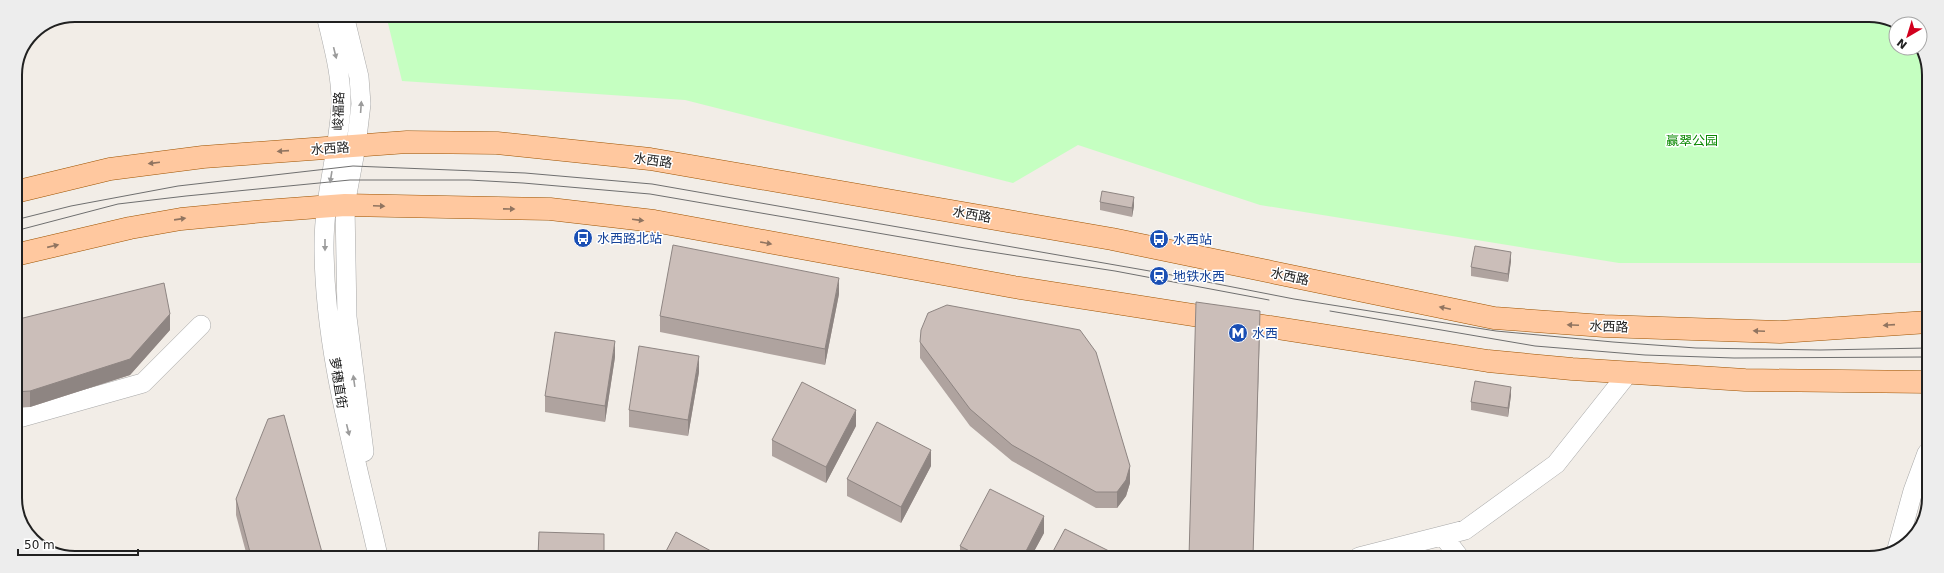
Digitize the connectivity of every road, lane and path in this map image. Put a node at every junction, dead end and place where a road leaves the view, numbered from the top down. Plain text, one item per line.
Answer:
1 (328, 22) edge
2 (346, 22) edge
3 (346, 147) junction
4 (22, 190) edge
5 (336, 206) junction
6 (22, 253) edge
7 (1922, 322) edge
8 (201, 325) dead end
9 (1629, 372) junction
10 (1922, 382) edge
11 (22, 417) edge
12 (1922, 467) edge
13 (1443, 536) junction
14 (1899, 542) edge
15 (377, 551) edge
16 (387, 551) edge
17 (1383, 551) edge
18 (1455, 551) edge

1 -> 3 street, 峻福路
3 -> 2 street, 峻福路
3 -> 4 main road, 水西路
3 - 5 street, 峻福路
7 -> 3 main road, 水西路
6 -> 5 main road
5 -> 9 main road
5 -> 15 street, 萝穗直街
16 -> 5 street, 萝穗直街
8 - 11 street
9 - 10 main road
9 - 13 street
12 - 14 street
13 - 17 street
13 - 18 street

